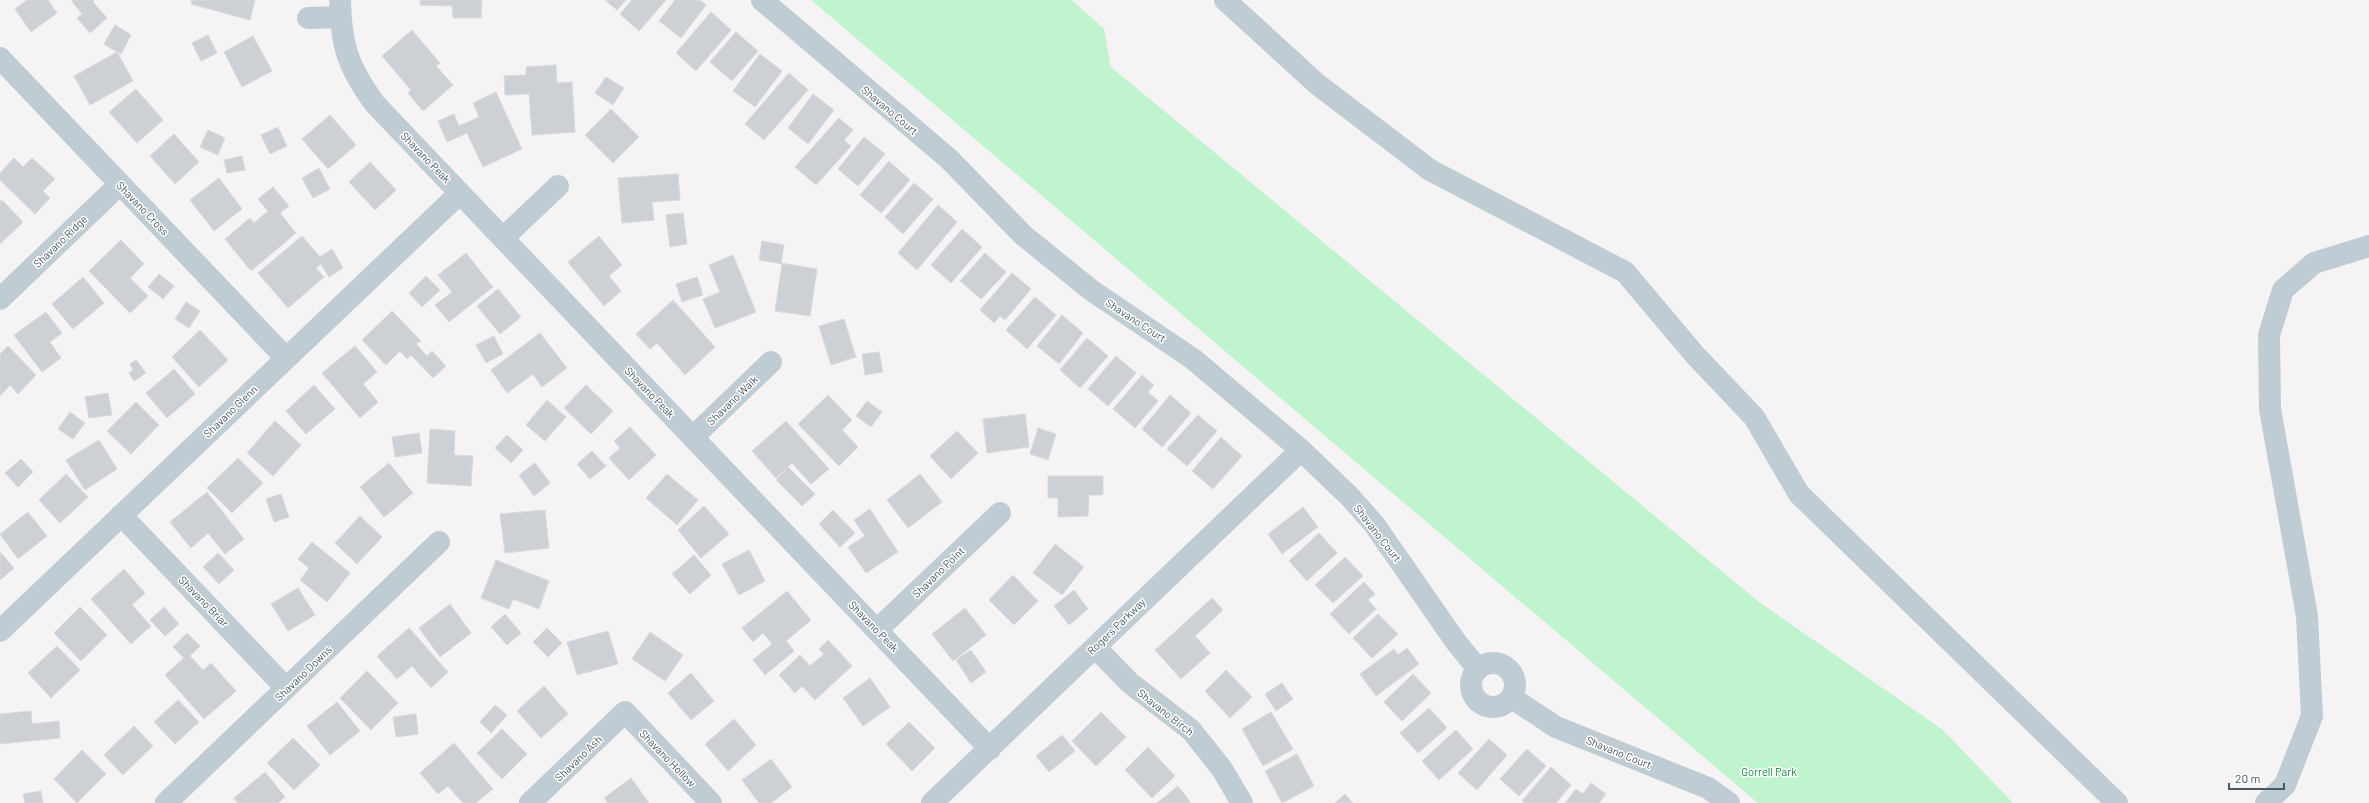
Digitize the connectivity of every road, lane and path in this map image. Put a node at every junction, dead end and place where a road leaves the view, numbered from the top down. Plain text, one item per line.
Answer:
1 (762, 0) edge
2 (1225, 0) edge
3 (340, 9) edge
4 (308, 18) dead end
5 (0, 58) edge
6 (120, 184) junction
7 (558, 186) dead end
8 (460, 193) junction
9 (503, 238) junction
10 (2369, 246) edge
11 (0, 298) edge
12 (286, 358) junction
13 (771, 362) dead end
14 (693, 437) junction
15 (1301, 450) junction
16 (1000, 513) dead end
17 (121, 515) junction
18 (439, 542) dead end
19 (877, 630) junction
20 (0, 631) edge
21 (1095, 647) junction
22 (1478, 669) junction
23 (286, 688) junction
24 (1512, 698) junction
25 (625, 712) joint
26 (990, 749) junction
27 (166, 803) edge
28 (530, 803) edge
29 (711, 803) edge
30 (932, 803) edge
31 (1242, 803) edge
32 (1729, 803) edge
33 (2118, 803) edge
34 (2266, 803) edge

1 - 15 street, Shavano Court
2 - 33 street
3 - 4 street, Shavano Peak
3 - 8 street, Shavano Peak
5 - 6 street, Shavano Cross
6 - 11 street, Shavano Ridge
6 - 12 street, Shavano Cross
7 - 9 street
8 - 9 street, Shavano Peak
8 - 12 street, Shavano Glenn
9 - 14 street, Shavano Peak
10 - 34 street
12 - 17 street, Shavano Glenn
13 - 14 street, Shavano Walk
14 - 19 street, Shavano Peak
15 - 21 street, Rogers Parkway
15 - 22 street, Shavano Court
16 - 19 street, Shavano Point
17 - 20 street, Shavano Glenn
17 - 23 street, Shavano Briar
18 - 23 street, Shavano Downs
19 - 26 street, Shavano Peak
21 - 26 street, Rogers Parkway
21 - 31 street, Shavano Birch
22 - 24 street
22 - 24 street
23 - 27 street, Shavano Downs
24 - 32 street, Shavano Court
25 - 28 street, Shavano Ash
25 - 29 street, Shavano Hollow
26 - 30 street, Rogers Parkway

